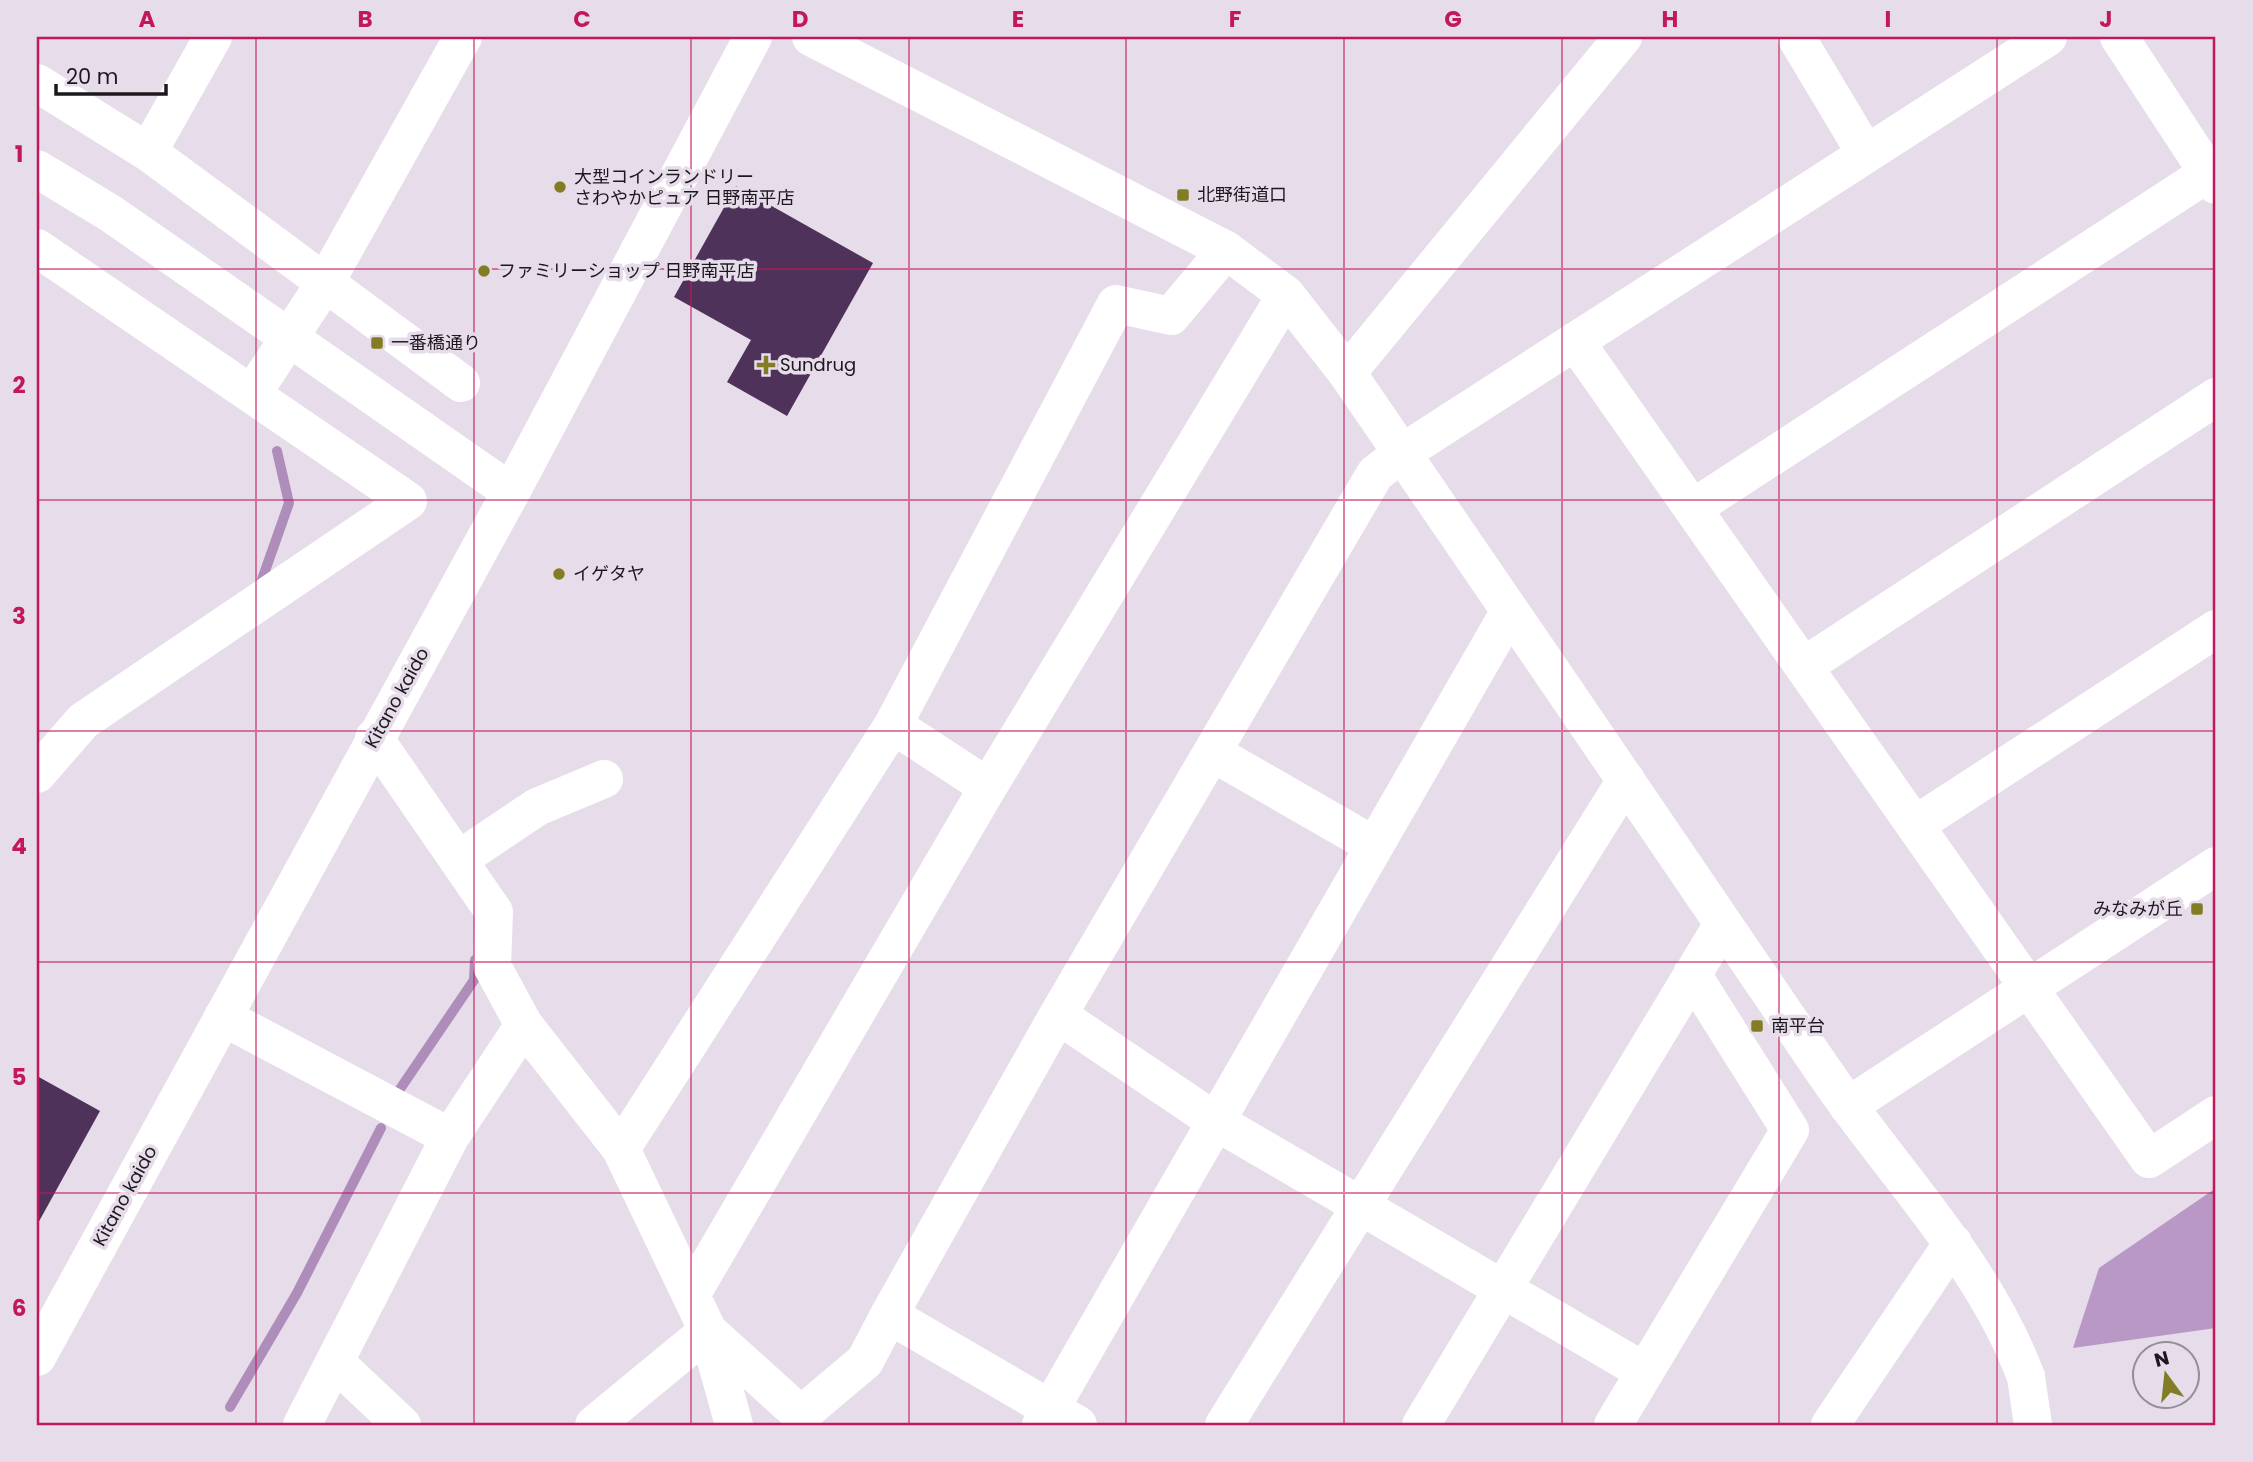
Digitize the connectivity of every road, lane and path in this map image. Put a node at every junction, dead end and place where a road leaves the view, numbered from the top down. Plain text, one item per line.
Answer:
1 (213, 37) edge
2 (463, 37) edge
3 (753, 37) edge
4 (811, 37) edge
5 (1623, 37) edge
6 (1796, 37) edge
7 (2048, 37) edge
8 (2119, 37) edge
9 (37, 83) edge
10 (148, 152) junction
11 (1866, 154) junction
12 (37, 169) edge
13 (2214, 175) edge
14 (37, 248) edge
15 (1226, 250) junction
16 (326, 283) junction
17 (1286, 295) junction
18 (290, 337) junction
19 (1576, 341) junction
20 (1347, 373) junction
21 (461, 383) dead end
22 (252, 394) junction
23 (2216, 397) edge
24 (1402, 453) junction
25 (512, 492) junction
26 (1693, 509) junction
27 (1510, 611) junction
28 (2216, 629) edge
29 (1804, 666) junction
30 (893, 725) junction
31 (374, 738) junction
32 (1213, 753) junction
33 (37, 774) edge
34 (604, 779) dead end
35 (1626, 780) junction
36 (988, 787) junction
37 (1915, 825) junction
38 (1373, 845) junction
39 (458, 860) junction
40 (2216, 866) edge
41 (1723, 923) junction
42 (1692, 974) junction
43 (2029, 988) junction
44 (1058, 1015) junction
45 (223, 1017) junction
46 (524, 1025) junction
47 (1848, 1106) junction
48 (2216, 1115) edge
49 (1215, 1121) junction
50 (450, 1137) junction
51 (621, 1149) junction
52 (1362, 1206) junction
53 (1953, 1243) junction
54 (1504, 1289) junction
55 (691, 1295) junction
56 (889, 1315) junction
57 (708, 1331) junction
58 (37, 1357) edge
59 (335, 1362) junction
60 (1645, 1372) junction
61 (1057, 1420) edge
62 (302, 1425) edge
63 (402, 1425) edge
64 (594, 1425) edge
65 (734, 1425) edge
66 (1224, 1425) edge
67 (1421, 1425) edge
68 (1613, 1425) edge
69 (1830, 1425) edge
70 (2033, 1425) edge

1 - 10 street
2 - 16 street
3 - 25 street, Kitano kaido
4 - 15 street
5 - 20 street
6 - 11 street
7 - 11 street
8 - 13 street
9 - 10 street
10 - 16 street
11 - 19 street
12 - 18 street
13 - 26 street
14 - 22 street
15 - 17 street
15 - 30 street
16 - 18 street
16 - 21 street
17 - 20 street
17 - 36 street
18 - 22 street
18 - 25 street
19 - 24 street
19 - 26 street
20 - 24 street
22 - 33 street
23 - 29 street
24 - 27 street
24 - 32 street
25 - 31 street, Kitano kaido
26 - 29 street
27 - 35 street
27 - 38 street
28 - 37 street
29 - 37 street
30 - 36 street
30 - 51 street
31 - 39 street
31 - 45 street, Kitano kaido
32 - 38 street
32 - 44 street
34 - 39 street
35 - 41 street
35 - 52 street
36 - 55 street
37 - 43 street
38 - 49 street
39 - 46 street
40 - 43 street
41 - 42 street
41 - 47 street
42 - 54 street
42 - 60 street
43 - 47 street
43 - 48 street
44 - 49 street
44 - 56 street
45 - 50 street
45 - 58 street, Kitano kaido
46 - 50 street
46 - 51 street
47 - 53 street
49 - 52 street
49 - 61 street
50 - 59 street
51 - 55 street
52 - 54 street
52 - 66 street
53 - 69 street
53 - 70 street
54 - 60 street
54 - 67 street
55 - 57 street
56 - 57 street
56 - 61 street
57 - 64 street
57 - 65 street
59 - 62 street
59 - 63 street
60 - 68 street

